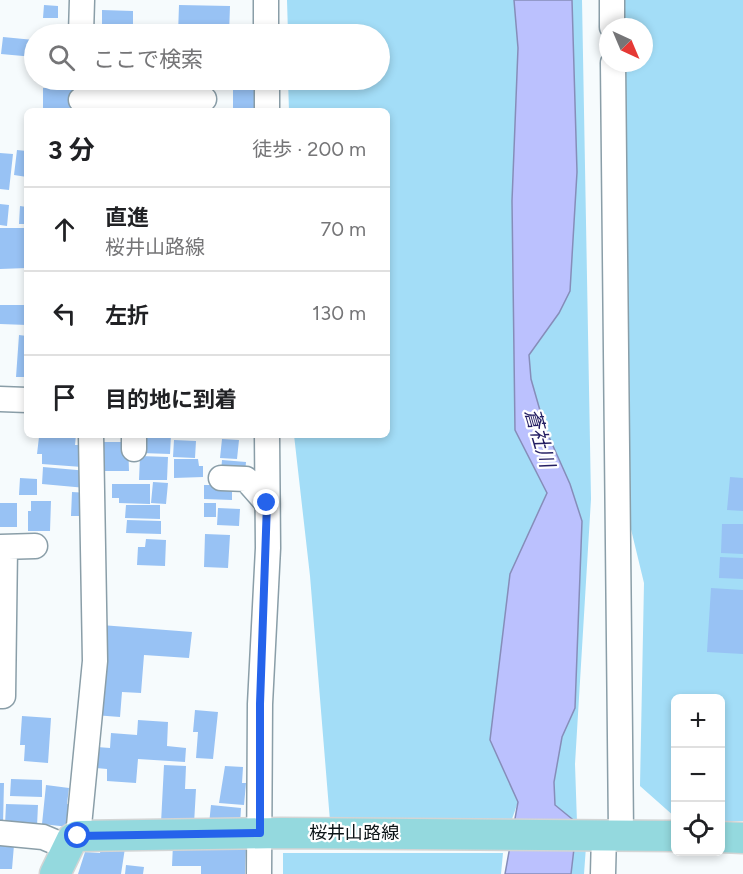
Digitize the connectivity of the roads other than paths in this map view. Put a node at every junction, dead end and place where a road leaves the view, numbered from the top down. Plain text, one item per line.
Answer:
1 (82, 0) edge
2 (266, 0) edge
3 (612, 0) edge
4 (612, 18) edge
5 (81, 24) edge
6 (266, 24) edge
7 (613, 72) edge
8 (267, 90) edge
9 (81, 97) edge
10 (204, 99) dead end
11 (267, 108) edge
12 (0, 399) edge
13 (24, 400) edge
14 (91, 438) edge
15 (267, 438) edge
16 (221, 478) dead end
17 (267, 503) junction
18 (35, 546) dead end
19 (2, 547) edge
20 (0, 696) edge
21 (0, 833) edge
22 (271, 833) junction
23 (604, 833) junction
24 (671, 836) edge
25 (725, 837) edge
26 (743, 838) edge
27 (73, 841) junction
28 (55, 874) edge
29 (259, 874) edge
30 (603, 874) edge

1 - 5 street
2 - 6 street
3 - 4 street
7 - 23 street
8 - 11 street
9 - 10 street
12 - 13 street
14 - 27 street
15 - 17 street
16 - 17 street
17 - 22 street
18 - 19 street
19 - 20 street
21 - 27 street
22 - 23 main road, 桜井山路線
22 - 27 main road, 桜井山路線
22 - 29 street
23 - 24 main road, 桜井山路線
23 - 30 street
25 - 26 main road
27 - 28 main road

